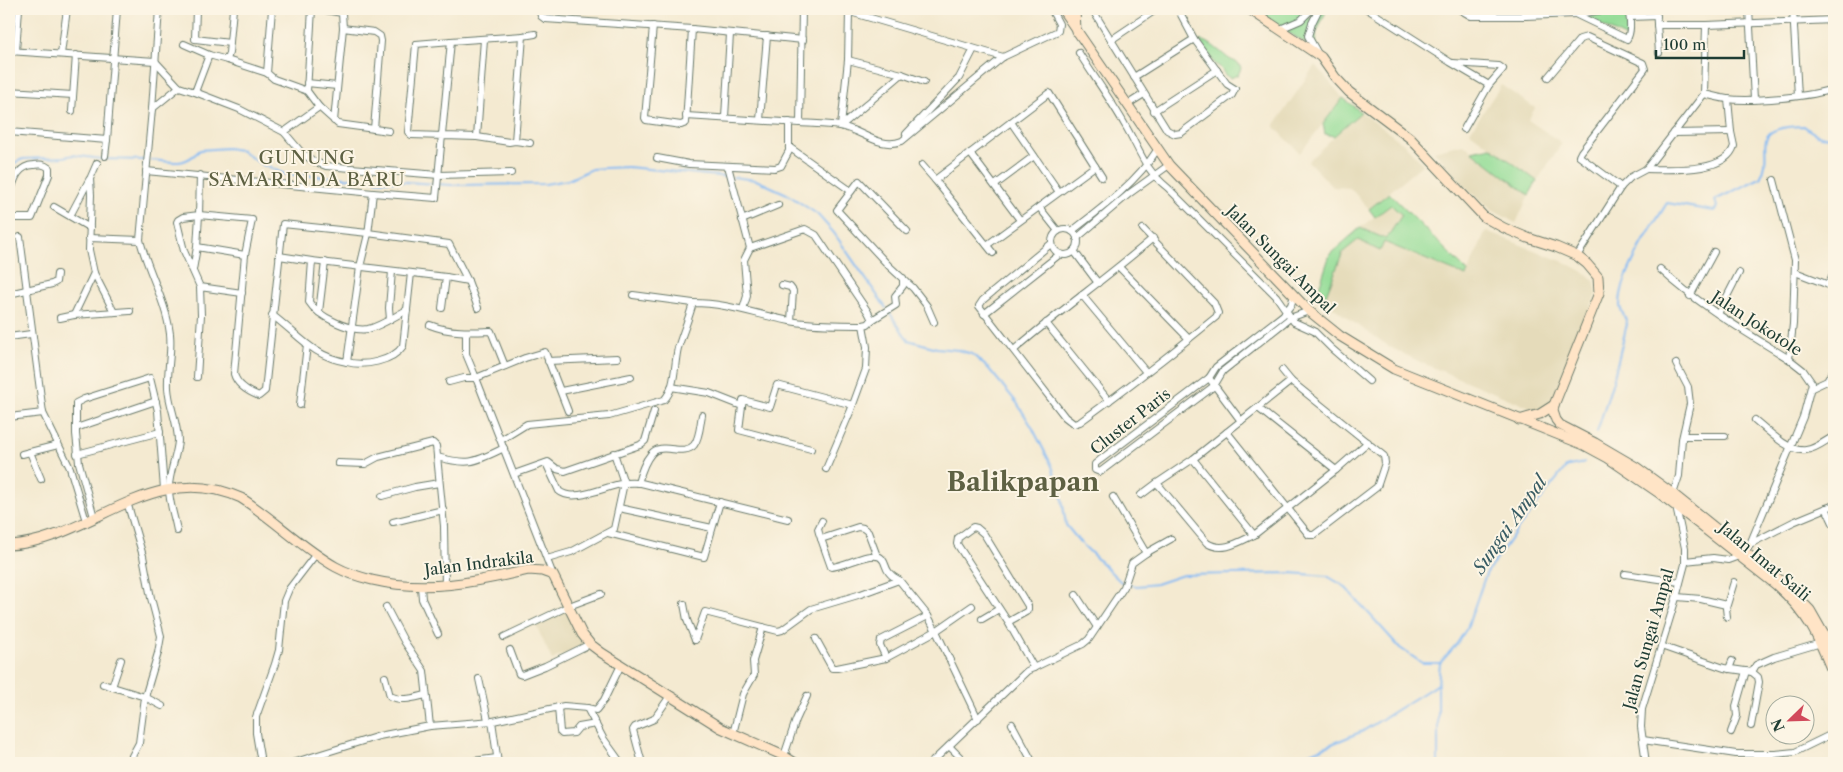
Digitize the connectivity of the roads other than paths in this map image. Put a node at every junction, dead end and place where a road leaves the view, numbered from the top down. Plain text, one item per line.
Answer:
1 (19, 9) edge
2 (66, 9) edge
3 (117, 9) edge
4 (159, 9) edge
5 (196, 9) edge
6 (233, 9) edge
7 (272, 9) edge
8 (312, 9) edge
9 (320, 9) edge
10 (539, 9) edge
11 (802, 9) edge
12 (840, 9) edge
13 (1051, 9) edge
14 (1062, 9) edge
15 (1075, 9) edge
16 (1092, 9) edge
17 (1157, 9) edge
18 (1178, 9) edge
19 (1249, 9) edge
20 (1312, 9) edge
21 (1319, 9) edge
22 (1367, 9) edge
23 (1459, 9) edge
24 (1525, 9) edge
25 (1612, 9) edge
26 (1628, 9) edge
27 (1749, 9) edge
28 (1794, 9) edge
29 (850, 10) edge
30 (342, 11) edge
31 (1535, 12) edge
32 (1656, 12) edge
33 (1576, 14) junction
34 (1525, 16) junction
35 (1630, 17) junction
36 (1834, 20) edge
37 (1794, 21) junction
38 (1750, 23) junction
39 (1657, 25) junction
40 (1706, 25) junction
41 (653, 26) junction
42 (343, 28) junction
43 (692, 29) junction
44 (1280, 29) junction
45 (1076, 31) junction
46 (535, 34) dead end
47 (730, 34) junction
48 (523, 36) junction
49 (767, 36) junction
50 (195, 39) junction
51 (484, 39) junction
52 (1194, 39) junction
53 (803, 40) junction
54 (1111, 40) junction
55 (451, 41) junction
56 (230, 43) junction
57 (184, 44) dead end
58 (195, 48) junction
59 (974, 49) junction
60 (9, 51) edge
61 (16, 51) junction
62 (1658, 53) dead end
63 (61, 54) junction
64 (1079, 54) dead end
65 (209, 55) junction
66 (76, 56) junction
67 (1003, 57) junction
68 (1321, 57) junction
69 (113, 58) junction
70 (227, 60) junction
71 (848, 60) junction
72 (155, 61) junction
73 (1450, 62) junction
74 (1217, 70) junction
75 (267, 73) junction
76 (902, 74) junction
77 (1134, 77) junction
78 (1548, 77) dead end
79 (924, 82) dead end
80 (307, 83) junction
81 (1489, 85) junction
82 (337, 86) junction
83 (179, 87) junction
84 (1834, 88) edge
85 (9, 91) edge
86 (307, 91) junction
87 (195, 92) junction
88 (1144, 94) junction
89 (1704, 94) junction
90 (73, 95) junction
91 (1798, 96) junction
92 (1728, 99) junction
93 (1754, 99) junction
94 (1128, 104) junction
95 (320, 107) junction
96 (152, 108) junction
97 (72, 111) dead end
98 (1154, 111) junction
99 (686, 116) junction
100 (725, 117) junction
101 (760, 120) junction
102 (334, 121) junction
103 (789, 122) junction
104 (1011, 122) junction
105 (800, 123) junction
106 (842, 126) junction
107 (374, 129) junction
108 (1464, 129) dead end
109 (389, 131) dead end
110 (9, 132) edge
111 (284, 132) junction
112 (1731, 132) junction
113 (1674, 133) junction
114 (442, 136) junction
115 (477, 137) junction
116 (107, 140) junction
117 (515, 141) junction
118 (530, 143) dead end
119 (896, 144) junction
120 (789, 147) junction
121 (1157, 150) junction
122 (970, 153) junction
123 (105, 156) dead end
124 (1034, 156) junction
125 (657, 158) dead end
126 (97, 163) dead end
127 (922, 165) dead end
128 (1170, 165) junction
129 (1094, 166) junction
130 (1146, 166) junction
131 (728, 167) junction
132 (146, 169) junction
133 (1646, 169) junction
134 (511, 173) dead end
135 (16, 176) junction
136 (200, 176) junction
137 (439, 176) junction
138 (1153, 176) junction
139 (1102, 177) dead end
140 (9, 178) edge
141 (90, 179) junction
142 (935, 180) junction
143 (1774, 180) dead end
144 (995, 185) junction
145 (1621, 188) junction
146 (851, 191) junction
147 (1059, 192) junction
148 (373, 193) junction
149 (9, 196) edge
150 (778, 205) dead end
151 (54, 207) dead end
152 (1039, 207) junction
153 (199, 215) junction
154 (70, 216) junction
155 (9, 218) edge
156 (742, 220) junction
157 (1020, 220) junction
158 (90, 228) junction
159 (1143, 229) dead end
160 (1058, 230) junction
161 (907, 231) dead end
162 (1072, 231) junction
163 (368, 233) junction
164 (20, 237) dead end
165 (89, 238) junction
166 (1077, 238) junction
167 (1153, 238) junction
168 (140, 240) junction
169 (1052, 244) junction
170 (987, 245) junction
171 (197, 247) junction
172 (750, 248) junction
173 (1074, 251) junction
174 (1714, 252) dead end
175 (993, 253) dead end
176 (1060, 254) junction
177 (246, 255) junction
178 (279, 256) junction
179 (1577, 256) junction
180 (312, 261) junction
181 (325, 262) junction
182 (1118, 267) junction
183 (360, 268) junction
184 (1660, 269) dead end
185 (193, 270) junction
186 (392, 271) junction
187 (1795, 272) junction
188 (1834, 272) edge
189 (94, 273) junction
190 (412, 273) junction
191 (1738, 273) dead end
192 (57, 274) dead end
193 (446, 277) junction
194 (903, 278) junction
195 (468, 281) junction
196 (1098, 283) junction
197 (782, 285) dead end
198 (1831, 286) edge
199 (200, 287) junction
200 (27, 290) junction
201 (242, 292) junction
202 (9, 294) edge
203 (634, 295) dead end
204 (1082, 295) junction
205 (1294, 295) junction
206 (1690, 296) junction
207 (693, 303) junction
208 (442, 308) dead end
209 (478, 308) dead end
210 (743, 308) junction
211 (407, 310) junction
212 (986, 311) junction
213 (114, 312) junction
214 (130, 312) dead end
215 (319, 312) junction
216 (1310, 312) junction
217 (1718, 314) junction
218 (74, 315) junction
219 (272, 315) junction
220 (1286, 315) junction
221 (60, 318) dead end
222 (390, 318) junction
223 (872, 320) junction
224 (791, 322) junction
225 (934, 322) dead end
226 (1046, 323) junction
227 (430, 325) dead end
228 (863, 325) junction
229 (352, 328) junction
230 (1268, 331) junction
231 (466, 332) junction
232 (31, 334) junction
233 (9, 337) edge
234 (1189, 339) junction
235 (307, 345) junction
236 (1014, 350) junction
237 (617, 358) dead end
238 (1789, 359) junction
239 (548, 361) junction
240 (347, 362) junction
241 (1676, 364) dead end
242 (505, 366) junction
243 (1834, 369) edge
244 (1282, 370) dead end
245 (1146, 372) junction
246 (631, 377) dead end
247 (197, 378) dead end
248 (476, 378) junction
249 (1209, 378) junction
250 (1291, 381) junction
251 (1369, 381) dead end
252 (449, 382) dead end
253 (1214, 386) junction
254 (670, 387) junction
255 (1812, 388) junction
256 (561, 391) junction
257 (156, 401) junction
258 (1109, 401) junction
259 (300, 405) dead end
260 (853, 405) junction
261 (742, 406) junction
262 (1258, 408) junction
263 (1554, 410) junction
264 (568, 411) dead end
265 (654, 411) dead end
266 (42, 413) junction
267 (702, 415) dead end
268 (9, 417) edge
269 (1519, 420) junction
270 (1755, 420) dead end
271 (1241, 421) junction
272 (76, 428) junction
273 (160, 432) junction
274 (1227, 432) junction
275 (1683, 436) junction
276 (1726, 436) dead end
277 (1834, 436) edge
278 (501, 440) junction
279 (1368, 442) junction
280 (1589, 443) junction
281 (58, 445) junction
282 (1790, 447) junction
283 (504, 448) junction
284 (811, 449) dead end
285 (30, 452) junction
286 (614, 452) junction
287 (22, 454) dead end
288 (77, 454) junction
289 (1612, 456) junction
290 (438, 458) junction
291 (1194, 459) junction
292 (338, 463) dead end
293 (546, 463) junction
294 (826, 469) dead end
295 (1336, 470) junction
296 (514, 474) junction
297 (41, 479) dead end
298 (624, 483) junction
299 (638, 483) junction
300 (439, 484) junction
301 (1158, 484) junction
302 (166, 489) junction
303 (1673, 494) junction
304 (1141, 495) dead end
305 (382, 496) dead end
306 (1113, 497) dead end
307 (127, 502) junction
308 (720, 502) junction
309 (1834, 505) edge
310 (1676, 507) junction
311 (619, 508) junction
312 (1826, 508) junction
313 (1288, 509) junction
314 (443, 510) junction
315 (90, 519) junction
316 (788, 519) dead end
317 (822, 521) dead end
318 (393, 522) dead end
319 (1834, 525) edge
320 (712, 528) junction
321 (177, 531) dead end
322 (608, 533) junction
323 (1254, 535) junction
324 (821, 539) junction
325 (1171, 539) dead end
326 (9, 545) edge
327 (1146, 553) junction
328 (1744, 553) junction
329 (316, 554) junction
330 (877, 556) junction
331 (548, 558) junction
332 (1685, 562) junction
333 (1624, 574) dead end
334 (553, 576) junction
335 (899, 580) junction
336 (1680, 582) junction
337 (1734, 582) dead end
338 (421, 586) junction
339 (445, 586) junction
340 (601, 594) dead end
341 (1076, 595) dead end
342 (1676, 597) junction
343 (684, 604) dead end
344 (1726, 605) junction
345 (569, 606) junction
346 (972, 606) dead end
347 (386, 607) dead end
348 (999, 609) junction
349 (928, 616) junction
350 (1727, 617) dead end
351 (982, 619) dead end
352 (1008, 622) junction
353 (763, 627) junction
354 (1097, 627) junction
355 (936, 631) junction
356 (438, 634) dead end
357 (504, 637) dead end
358 (816, 639) dead end
359 (590, 644) junction
360 (1821, 644) junction
361 (1661, 646) junction
362 (510, 650) dead end
363 (886, 658) junction
364 (1834, 659) edge
365 (120, 660) dead end
366 (1732, 661) dead end
367 (621, 665) junction
368 (1034, 668) junction
369 (1729, 669) junction
370 (1749, 671) junction
371 (1834, 676) edge
372 (385, 677) dead end
373 (479, 679) dead end
374 (103, 684) dead end
375 (112, 687) junction
376 (426, 695) junction
377 (670, 696) junction
378 (807, 696) dead end
379 (145, 698) junction
380 (162, 706) dead end
381 (558, 707) junction
382 (587, 708) junction
383 (978, 719) junction
384 (490, 721) junction
385 (596, 724) junction
386 (1012, 724) dead end
387 (430, 726) junction
388 (1751, 726) dead end
389 (1731, 732) dead end
390 (1834, 733) edge
391 (733, 734) junction
392 (1642, 740) junction
393 (949, 746) junction
394 (132, 756) dead end
395 (784, 756) junction
396 (498, 761) edge
397 (261, 763) edge
398 (292, 763) edge
399 (457, 763) edge
400 (620, 763) edge
401 (642, 763) edge
402 (795, 763) edge
403 (931, 763) edge
404 (966, 763) edge
405 (1033, 763) edge
406 (1646, 763) edge

1 - 61 street
2 - 63 street
3 - 69 street
4 - 72 street
5 - 50 street
6 - 56 street
7 - 75 street
8 - 80 street
9 - 30 street
10 - 41 street
11 - 53 street
12 - 29 street
13 - 67 street
14 - 45 main road, Jalan Sungai Ampal
15 - 45 main road
16 - 54 street
17 - 54 street
18 - 52 street
19 - 44 main road
20 - 44 street
21 - 68 street
22 - 73 street
23 - 34 street
24 - 34 street
25 - 33 street
26 - 35 street
27 - 38 street
28 - 37 street
29 - 59 street
29 - 71 street
30 - 42 street
31 - 33 street
31 - 34 street
32 - 35 street
32 - 39 street
33 - 35 street
36 - 37 street
37 - 38 street
37 - 91 street
38 - 40 street
38 - 93 street
39 - 40 street
39 - 62 street
40 - 89 street
41 - 43 street
41 - 99 street
42 - 82 street
42 - 107 street
43 - 47 street
43 - 99 street
44 - 68 main road
45 - 94 main road, Jalan Sungai Ampal
46 - 48 street
47 - 49 street
47 - 100 street
48 - 51 street
48 - 117 street
49 - 53 street
49 - 101 street
50 - 56 street
50 - 58 street
51 - 55 street
51 - 115 street
52 - 74 street
52 - 77 street
53 - 105 street
54 - 77 street
55 - 114 street
55 - 114 street
56 - 70 street
57 - 58 street
58 - 65 street
59 - 67 street
59 - 119 street
60 - 61 street
61 - 63 street
63 - 66 street
64 - 130 street
65 - 70 street
65 - 87 street
66 - 69 street
66 - 90 street
67 - 119 street
68 - 179 main road
69 - 72 street
69 - 116 street
70 - 75 street
71 - 76 street
71 - 106 street
72 - 83 street
72 - 96 street
73 - 81 street
73 - 81 street
74 - 98 street
74 - 98 street
75 - 86 street
76 - 79 street
76 - 106 street
77 - 88 street
78 - 145 street
80 - 82 street
80 - 86 street
81 - 108 street
82 - 102 street
83 - 87 street
83 - 96 street
84 - 91 street
85 - 90 street
86 - 95 street
87 - 111 street
88 - 94 street
88 - 98 street
89 - 92 street
89 - 113 street
90 - 97 street
91 - 93 street
92 - 93 street
92 - 112 street
94 - 121 main road, Jalan Sungai Ampal
95 - 102 street
95 - 111 street
96 - 132 street
99 - 100 street
100 - 101 street
101 - 103 street
102 - 107 street
103 - 105 street
103 - 120 street
104 - 122 street
104 - 124 street
104 - 129 street
105 - 106 street
106 - 119 street
107 - 109 street
110 - 116 street
111 - 137 street
112 - 113 street
112 - 133 street
113 - 133 street
114 - 115 street
114 - 137 street
115 - 117 street
116 - 123 street
117 - 118 street
120 - 131 street
120 - 146 street
121 - 128 main road, Jalan Sungai Ampal
121 - 130 street
122 - 142 street
122 - 144 street
124 - 144 street
124 - 147 street
125 - 131 street
126 - 141 street
127 - 142 street
128 - 138 street
128 - 205 main road, Jalan Sungai Ampal
129 - 139 street
129 - 147 street
130 - 138 street
130 - 162 street
131 - 156 street
132 - 136 street
132 - 168 street
133 - 145 street
134 - 137 street
135 - 140 street
135 - 149 street
135 - 155 street
136 - 148 street
136 - 153 street
137 - 148 street
138 - 166 street
138 - 220 street
141 - 154 street
141 - 158 street
142 - 170 street
143 - 187 street
144 - 157 street
145 - 179 street
146 - 161 street
146 - 194 street
147 - 152 street
148 - 163 street
150 - 156 street
151 - 154 street
152 - 157 street
152 - 160 street
153 - 171 street
153 - 177 street
153 - 185 street
154 - 158 street
156 - 172 street
157 - 170 street
158 - 165 street
159 - 167 street
160 - 162 street
160 - 169 street
162 - 166 street
163 - 178 street
163 - 183 street
163 - 195 street
164 - 200 street
165 - 168 street
165 - 189 street
166 - 173 street
167 - 182 street
167 - 234 street
168 - 302 street
169 - 176 street
169 - 212 street
170 - 175 street
171 - 177 street
171 - 185 street
172 - 210 street
172 - 223 street
173 - 176 street
173 - 196 street
174 - 206 street
176 - 212 street
177 - 201 street
178 - 180 street
178 - 219 street
179 - 263 main road
180 - 181 street
180 - 215 street
181 - 183 street
181 - 215 street
182 - 196 street
182 - 234 street
183 - 186 street
183 - 229 street
184 - 206 street, Jalan Jokotole
185 - 199 street
186 - 190 street
186 - 222 street
187 - 198 street
187 - 238 street
188 - 198 street
189 - 213 street
189 - 218 street
190 - 193 street
190 - 211 street
191 - 217 street
192 - 200 street
193 - 195 street
193 - 208 street
194 - 223 street
194 - 225 street
195 - 209 street
196 - 204 street
197 - 224 street
199 - 201 street
199 - 247 street
200 - 202 street
200 - 232 street
201 - 219 street
203 - 207 street
204 - 226 street
204 - 245 street
205 - 216 main road, Jalan Sungai Ampal
205 - 220 street
206 - 217 street, Jalan Jokotole
207 - 210 street
207 - 254 street
210 - 224 street
211 - 222 street
211 - 240 street
212 - 236 street
213 - 214 street
213 - 218 street
215 - 229 street
216 - 220 street
216 - 269 main road, Jalan Sungai Ampal
217 - 238 street, Jalan Jokotole
218 - 221 street
219 - 235 street
220 - 230 street, Cluster Paris
220 - 251 street
222 - 229 street
223 - 228 street
224 - 228 street
226 - 236 street
226 - 258 street
227 - 231 street
228 - 260 street
229 - 240 street
230 - 249 street, Cluster Paris
230 - 253 street, Cluster Paris
231 - 242 street
231 - 248 street
232 - 233 street
232 - 266 street
234 - 245 street
235 - 240 street
235 - 259 street
236 - 258 street
237 - 239 street
238 - 255 street, Jalan Jokotole
239 - 242 street
239 - 256 street
241 - 275 street
242 - 248 street
243 - 255 street
244 - 250 street
245 - 258 street
246 - 256 street
248 - 252 street
248 - 278 street
249 - 253 street
249 - 253 street, Cluster Paris
250 - 262 street
250 - 279 street
253 - 271 street
254 - 261 street
254 - 278 street
255 - 282 street
256 - 264 street
257 - 272 street
257 - 272 street
257 - 273 street
260 - 261 street
260 - 294 street
261 - 284 street
262 - 271 street
262 - 295 street
263 - 269 main road
263 - 280 main road
265 - 286 street
266 - 268 street
266 - 281 street
267 - 299 street
269 - 280 main road, Jalan Sungai Ampal
270 - 282 street
271 - 274 street
272 - 288 street
273 - 288 street
273 - 302 street
274 - 291 street
274 - 313 street
275 - 276 street
275 - 303 street
277 - 282 street
278 - 283 street
279 - 295 street
279 - 313 street
280 - 289 main road, Jalan Sungai Ampal
281 - 285 street
281 - 315 street
282 - 328 street
283 - 290 street
283 - 296 street
285 - 287 street
285 - 297 street
286 - 293 street
286 - 298 street
288 - 315 street
289 - 303 main road, Jalan Sungai Ampal
289 - 310 main road, Jalan Sungai Ampal
290 - 292 street
290 - 300 street
291 - 301 street
291 - 323 street
293 - 296 street
293 - 298 street
295 - 313 street
296 - 331 street
298 - 299 street
298 - 311 street
299 - 308 street
300 - 305 street
300 - 314 street
301 - 304 street
301 - 323 street
302 - 307 main road, Jalan Indrakila
302 - 321 street
302 - 329 main road, Jalan Indrakila
303 - 310 street
303 - 328 main road, Jalan Imat Saili
306 - 327 street
307 - 315 main road, Jalan Indrakila
307 - 379 street
308 - 316 street
308 - 320 street
309 - 312 street
310 - 328 main road, Jalan Imat Saili
310 - 332 street, Jalan Sungai Ampal
311 - 320 street
311 - 322 street
312 - 319 street
312 - 328 street
313 - 323 street
314 - 318 street
314 - 339 street
315 - 326 main road, Jalan Indrakila
317 - 324 street
320 - 322 street
322 - 331 street
324 - 330 street
324 - 330 street
325 - 327 street
327 - 354 street
328 - 332 street
328 - 360 main road, Jalan Imat Saili
328 - 364 main road, Jalan Imat Saili
329 - 338 main road, Jalan Indrakila
329 - 397 street
330 - 335 street
331 - 334 street
332 - 336 street, Jalan Sungai Ampal
333 - 336 street
334 - 339 main road, Jalan Indrakila
334 - 345 main road, Jalan Indrakila
335 - 349 street
335 - 353 street
336 - 342 street, Jalan Sungai Ampal
337 - 344 street
338 - 339 main road, Jalan Indrakila
338 - 356 street
340 - 345 street
341 - 354 street
342 - 344 street
342 - 361 street, Jalan Sungai Ampal
343 - 353 street
344 - 350 street
345 - 357 street
345 - 359 main road, Jalan Indrakila
346 - 355 street
347 - 376 street
348 - 351 street
348 - 352 street
348 - 352 street
349 - 355 street
349 - 363 street
352 - 368 street
353 - 391 street
354 - 368 street
355 - 363 street
355 - 383 street
358 - 363 street
359 - 362 street
359 - 367 main road, Jalan Indrakila
360 - 370 street
360 - 371 main road, Jalan Imat Saili
361 - 369 street
361 - 392 street, Jalan Sungai Ampal
365 - 375 street
366 - 369 street
367 - 377 main road, Jalan Indrakila
367 - 382 street
368 - 383 street
369 - 370 street
370 - 388 street
370 - 389 street
372 - 376 street
373 - 384 street
374 - 375 street
375 - 379 street
376 - 387 street
377 - 391 main road, Jalan Indrakila
377 - 401 street
378 - 395 street
379 - 380 street
379 - 394 street
381 - 382 street
381 - 384 street
381 - 385 street
382 - 385 street
383 - 393 street
384 - 387 street
384 - 396 street
385 - 400 street
386 - 405 street
387 - 398 street
390 - 392 street
391 - 395 main road, Jalan Indrakila
392 - 406 street, Jalan Sungai Ampal
393 - 403 street
393 - 404 street
395 - 402 main road, Jalan Indrakila
396 - 399 street

